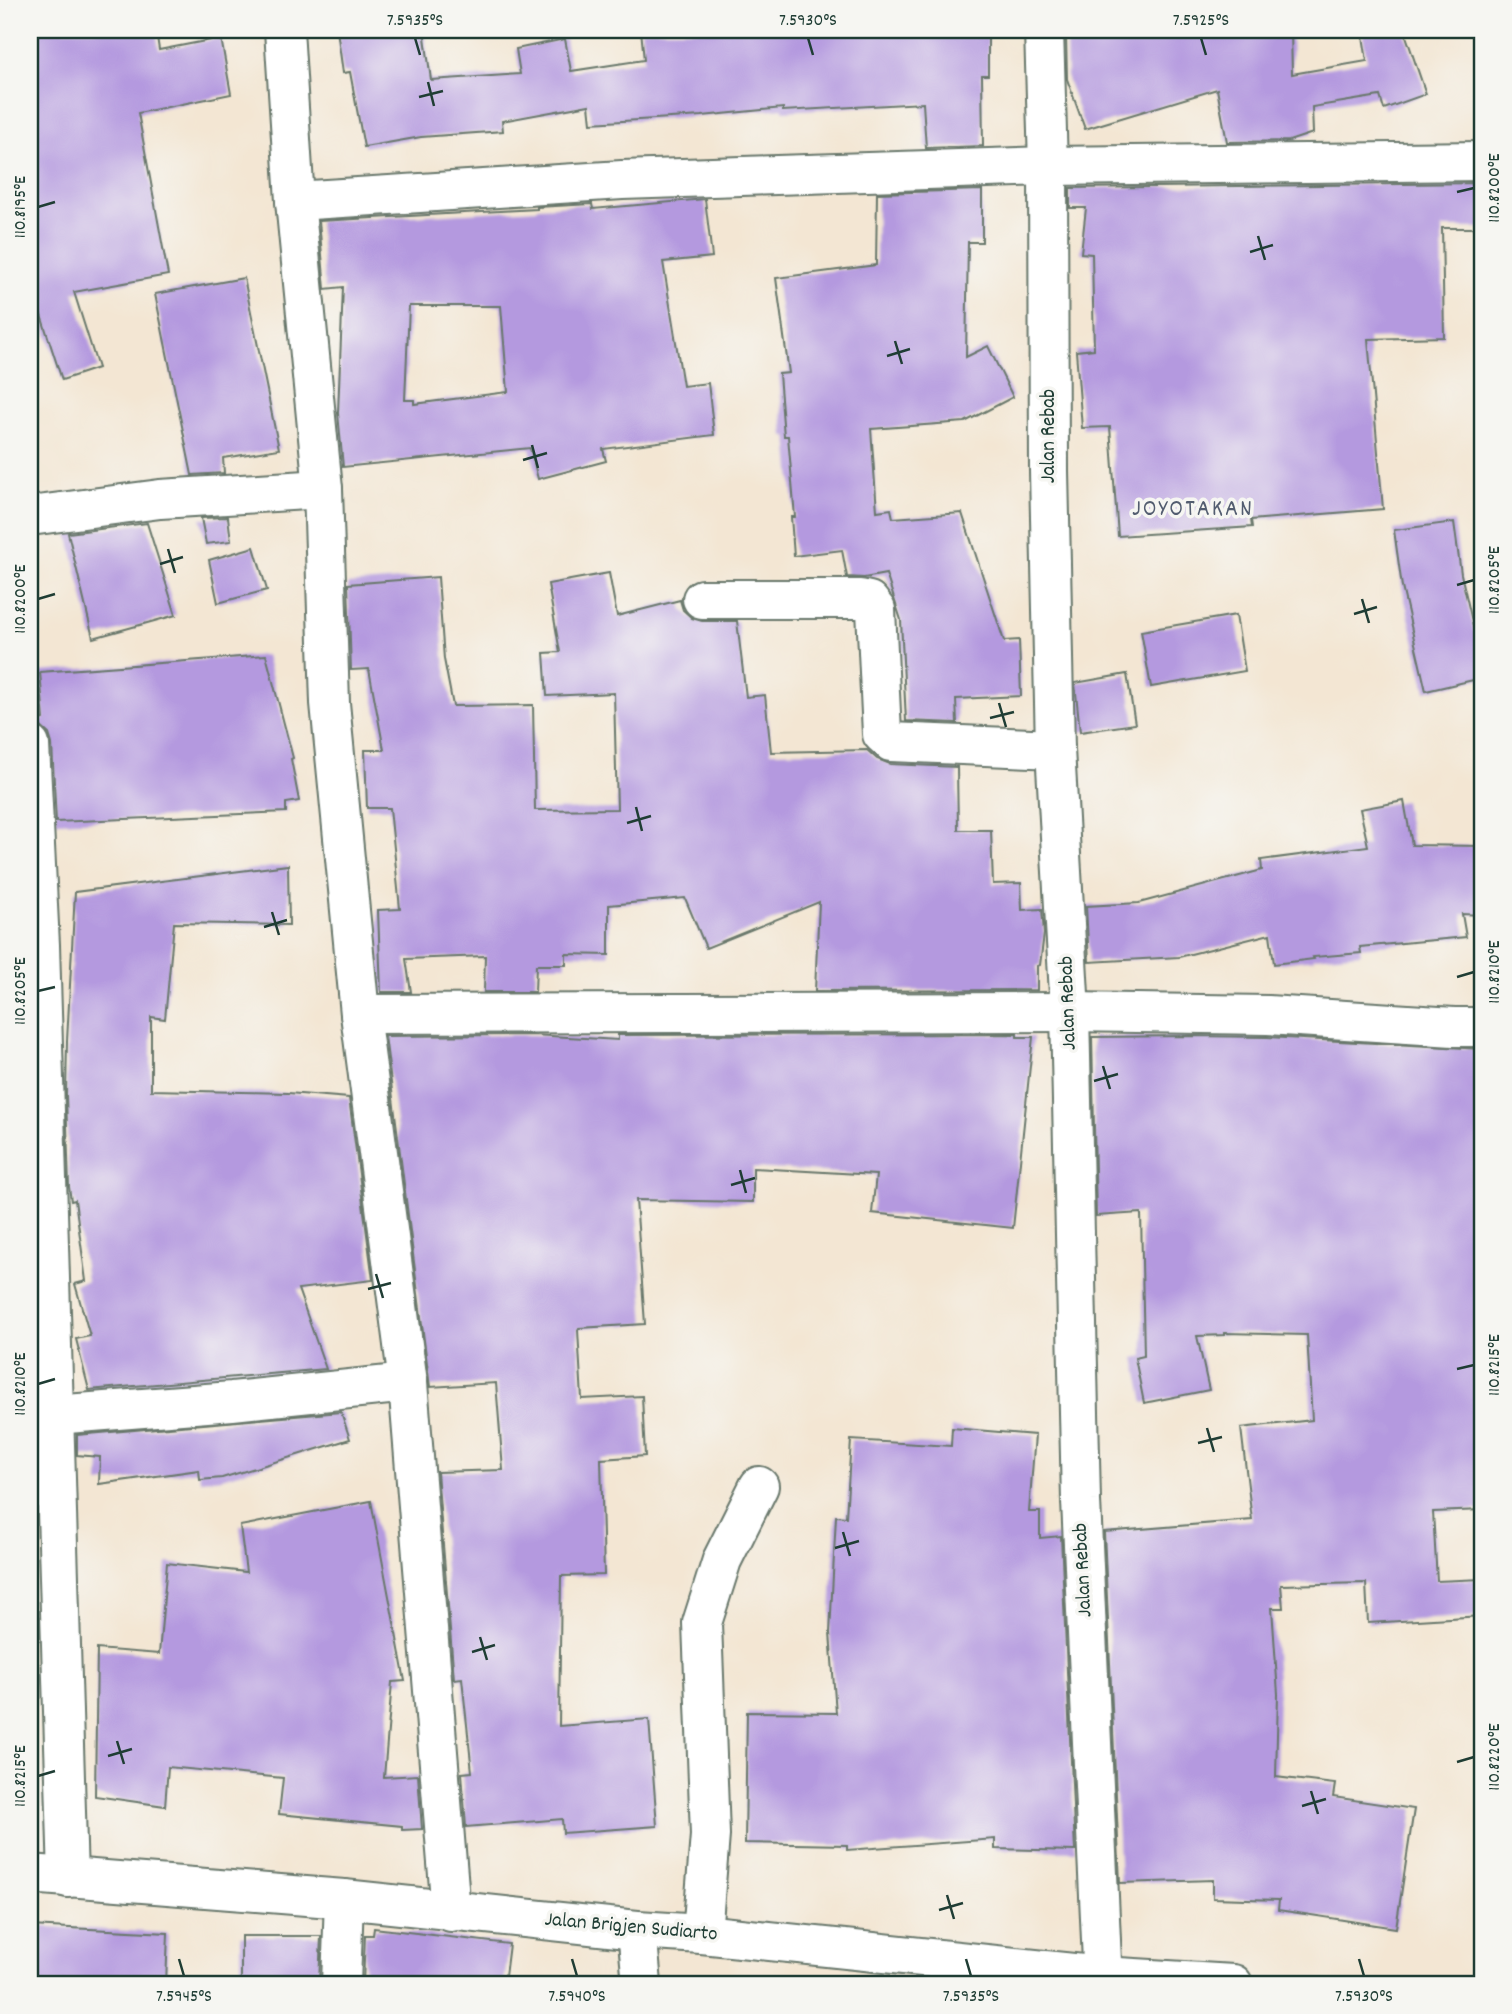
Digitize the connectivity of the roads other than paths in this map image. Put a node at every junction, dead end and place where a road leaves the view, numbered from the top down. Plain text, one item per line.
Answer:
1 (284, 30) edge
2 (1044, 30) edge
3 (1482, 161) edge
4 (1048, 166) junction
5 (295, 201) junction
6 (323, 489) junction
7 (30, 516) edge
8 (702, 599) dead end
9 (30, 745) edge
10 (1055, 749) junction
11 (1070, 1013) junction
12 (360, 1014) junction
13 (1482, 1027) edge
14 (408, 1383) junction
15 (54, 1415) junction
16 (759, 1486) dead end
17 (30, 1874) edge
18 (68, 1878) junction
19 (344, 1899) junction
20 (451, 1912) junction
21 (637, 1930) junction
22 (702, 1934) junction
23 (1102, 1980) edge
24 (341, 1984) edge
25 (642, 1984) edge
26 (1233, 1984) edge

1 - 5 street
2 - 4 street, Jalan Rebab
3 - 4 street
4 - 5 street
4 - 10 street, Jalan Rebab
5 - 6 street
6 - 7 street
6 - 12 street
8 - 10 street
9 - 15 street
10 - 11 street, Jalan Rebab
11 - 12 street
11 - 13 street
11 - 23 street, Jalan Rebab
12 - 14 street
14 - 15 street
14 - 20 street
15 - 18 street
16 - 22 street
17 - 18 street, Jalan Brigjen Sudiarto
18 - 19 street, Jalan Brigjen Sudiarto
19 - 20 street, Jalan Brigjen Sudiarto
19 - 24 street
20 - 21 street, Jalan Brigjen Sudiarto
21 - 22 street, Jalan Brigjen Sudiarto
21 - 25 street
22 - 23 street, Jalan Brigjen Sudiarto
23 - 26 street, Jalan Brigjen Sudiarto

